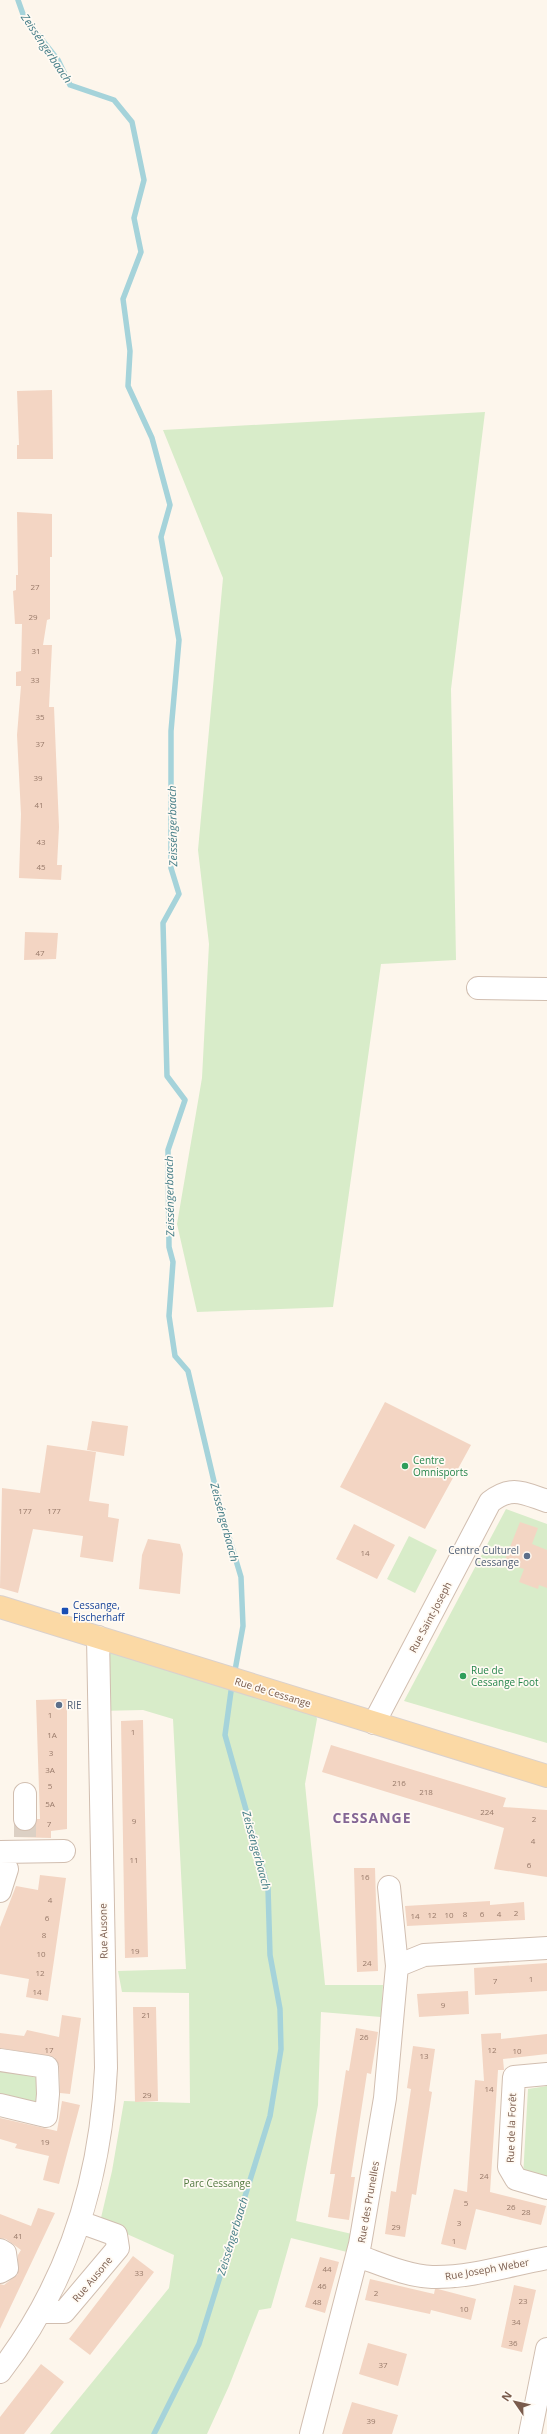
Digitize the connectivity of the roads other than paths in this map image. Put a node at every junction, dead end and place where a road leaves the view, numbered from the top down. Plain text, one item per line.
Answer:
1 (478, 988) dead end
2 (547, 989) edge
3 (547, 1501) edge
4 (0, 1607) edge
5 (98, 1637) junction
6 (374, 1723) junction
7 (547, 1776) edge
8 (25, 1794) dead end
9 (25, 1835) junction
10 (64, 1851) dead end
11 (3, 1860) edge
12 (389, 1887) dead end
13 (0, 1891) edge
14 (547, 1948) edge
15 (396, 1966) junction
16 (0, 2060) edge
17 (547, 2074) edge
18 (0, 2105) edge
19 (547, 2188) edge
20 (80, 2222) junction
21 (0, 2250) edge
22 (358, 2256) junction
23 (547, 2258) edge
24 (0, 2272) edge
25 (41, 2312) junction
26 (547, 2349) edge
27 (0, 2372) edge
28 (311, 2434) edge
29 (530, 2434) edge

1 - 2 street
3 - 6 street, Rue Saint-Joseph
4 - 5 main road, Rue de Cessange
5 - 6 main road, Rue de Cessange
5 - 20 street, Rue Ausone
6 - 7 main road, Rue de Cessange
8 - 9 street
9 - 10 street
9 - 11 street
11 - 13 street
12 - 15 street, Rue des Prunelles
14 - 15 street
15 - 22 street, Rue des Prunelles
16 - 18 street
17 - 19 street, Rue de la Forêt
20 - 25 street, Rue Ausone
20 - 25 street, Rue Ausone
21 - 24 street
22 - 23 street, Rue Joseph Weber
22 - 28 street, Rue des Prunelles
25 - 27 street, Rue Ausone
26 - 29 street

